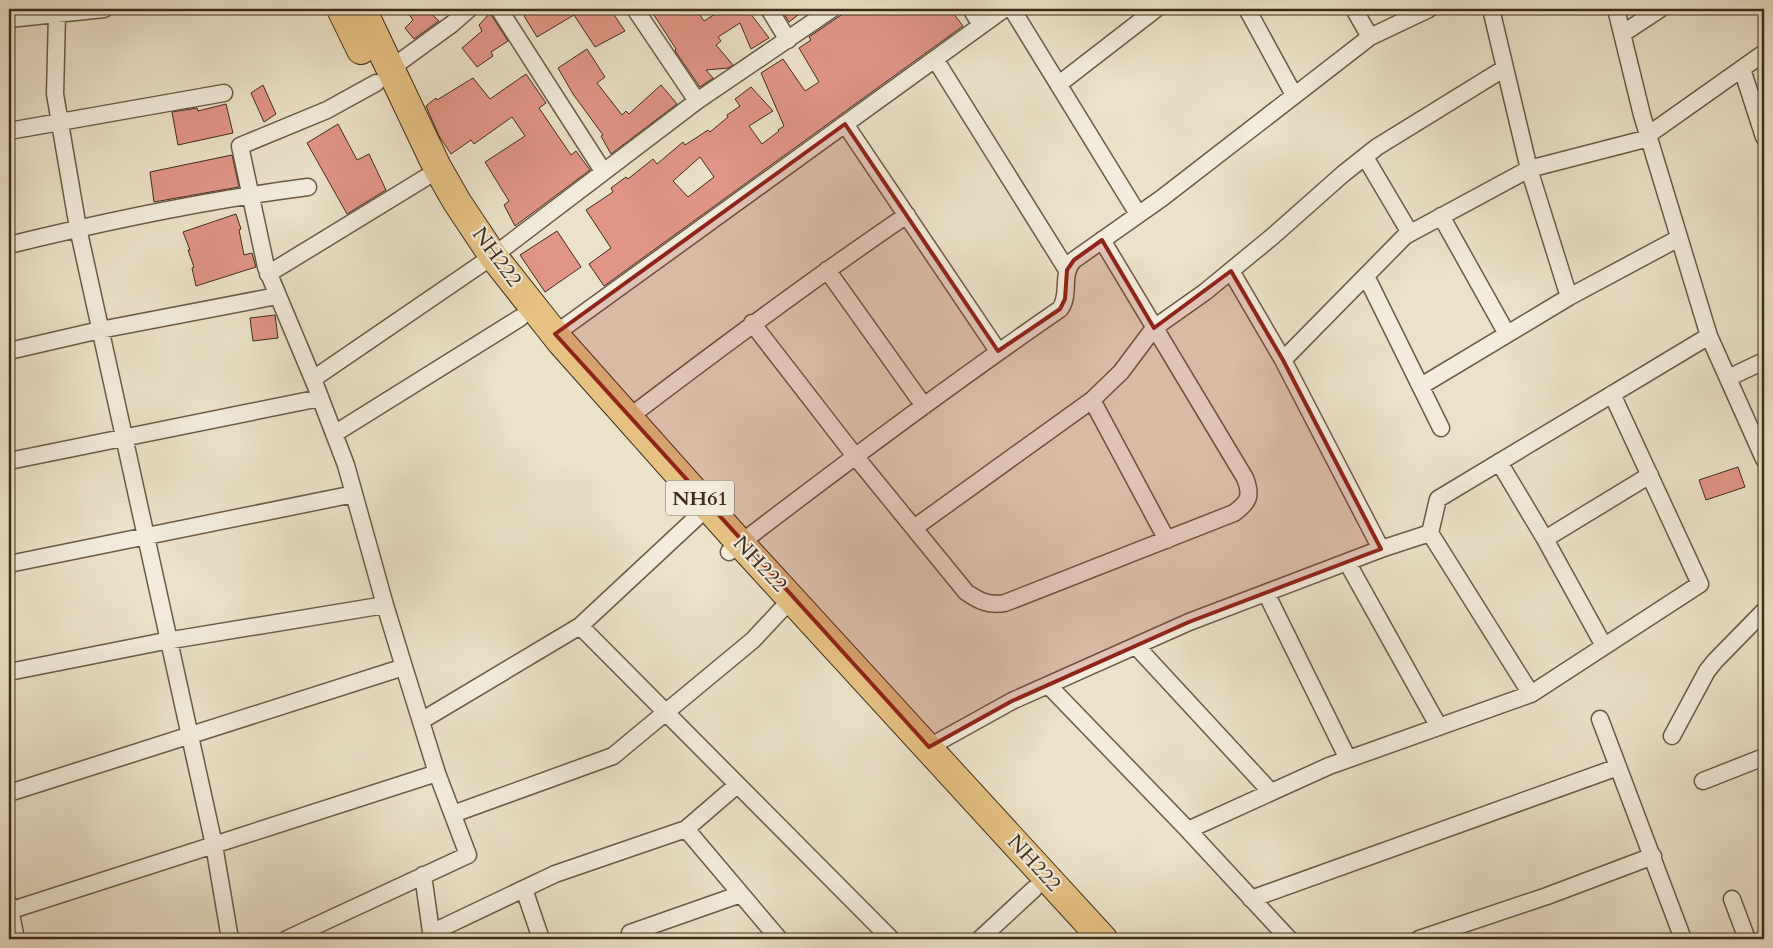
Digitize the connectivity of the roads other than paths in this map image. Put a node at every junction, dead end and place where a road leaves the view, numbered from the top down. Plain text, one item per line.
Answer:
1 (104, 9) edge
2 (341, 9) edge
3 (362, 9) edge
4 (469, 9) edge
5 (499, 9) edge
6 (636, 9) edge
7 (768, 9) edge
8 (832, 9) edge
9 (970, 9) edge
10 (1004, 9) edge
11 (1012, 9) edge
12 (1156, 9) edge
13 (1247, 9) edge
14 (1354, 9) edge
15 (1429, 9) edge
16 (1491, 9) edge
17 (1616, 9) edge
18 (1660, 9) edge
19 (56, 12) edge
20 (9, 19) edge
21 (981, 26) junction
22 (1622, 34) junction
23 (1370, 37) junction
24 (788, 40) junction
25 (1764, 53) edge
26 (935, 59) junction
27 (1505, 68) junction
28 (1742, 69) junction
29 (383, 76) junction
30 (1059, 84) junction
31 (224, 93) dead end
32 (1294, 96) junction
33 (697, 101) junction
34 (60, 122) junction
35 (845, 124) junction
36 (9, 131) edge
37 (1764, 136) edge
38 (1648, 137) junction
39 (1365, 157) junction
40 (1529, 169) junction
41 (603, 171) junction
42 (425, 178) junction
43 (308, 187) dead end
44 (250, 194) junction
45 (1138, 214) junction
46 (907, 216) junction
47 (1441, 216) junction
48 (78, 228) junction
49 (1410, 233) junction
50 (1679, 238) junction
51 (1102, 240) junction
52 (9, 245) edge
53 (486, 260) junction
54 (826, 270) junction
55 (1067, 270) junction
56 (1231, 271) junction
57 (268, 274) junction
58 (1366, 276) junction
59 (278, 296) junction
60 (1569, 297) junction
61 (520, 318) junction
62 (752, 324) junction
63 (1154, 328) junction
64 (100, 330) junction
65 (555, 334) junction
66 (1507, 334) junction
67 (1709, 336) junction
68 (9, 351) edge
69 (998, 351) junction
70 (1283, 360) junction
71 (1764, 362) edge
72 (1728, 378) junction
73 (313, 379) junction
74 (1421, 386) junction
75 (1612, 394) junction
76 (320, 398) junction
77 (1092, 400) junction
78 (924, 406) junction
79 (628, 418) junction
80 (1441, 428) dead end
81 (334, 434) junction
82 (124, 438) junction
83 (855, 456) junction
84 (1764, 458) edge
85 (9, 461) edge
86 (1499, 462) junction
87 (1650, 475) junction
88 (354, 494) junction
89 (697, 518) junction
90 (914, 528) junction
91 (1430, 533) junction
92 (145, 535) junction
93 (1546, 539) junction
94 (1166, 540) junction
95 (735, 548) junction
96 (1381, 549) junction
97 (1347, 562) junction
98 (9, 564) edge
99 (1266, 593) junction
100 (385, 605) junction
101 (781, 610) junction
102 (1764, 611) edge
103 (580, 626) junction
104 (170, 640) junction
105 (1136, 646) junction
106 (1604, 646) junction
107 (404, 667) junction
108 (9, 672) edge
109 (1048, 685) junction
110 (1531, 694) junction
111 (665, 713) junction
112 (1600, 719) dead end
113 (421, 721) junction
114 (1439, 727) junction
115 (191, 735) junction
116 (1672, 736) dead end
117 (929, 748) junction
118 (1764, 758) edge
119 (1348, 759) junction
120 (1618, 767) junction
121 (437, 773) junction
122 (1703, 782) dead end
123 (737, 785) junction
124 (1271, 792) junction
125 (9, 793) edge
126 (452, 814) junction
127 (686, 829) junction
128 (1188, 830) junction
129 (214, 845) junction
130 (1652, 856) junction
131 (423, 875) junction
132 (524, 889) junction
133 (1034, 889) junction
134 (741, 894) junction
135 (1252, 899) junction
136 (1732, 899) dead end
137 (9, 909) edge
138 (431, 936) edge
139 (296, 937) edge
140 (16, 939) edge
141 (230, 939) edge
142 (541, 939) edge
143 (630, 939) edge
144 (779, 939) edge
145 (891, 939) edge
146 (980, 939) edge
147 (1080, 939) edge
148 (1103, 939) edge
149 (1289, 939) edge
150 (1419, 939) edge
151 (1683, 939) edge
152 (1747, 939) edge

1 - 19 street
2 - 29 highway, NH222 / NH61
3 - 29 highway, NH222 / NH61
4 - 29 street
5 - 41 street
6 - 33 street
7 - 24 street
8 - 24 street
9 - 21 street
10 - 21 street
11 - 30 street
12 - 30 street
13 - 32 street
14 - 23 street
15 - 23 street
16 - 27 street
17 - 22 street
18 - 22 street
19 - 20 street
19 - 34 street
21 - 26 street
22 - 38 street
23 - 32 street
24 - 33 street
25 - 28 street
26 - 35 street
26 - 55 street
27 - 39 street
27 - 40 street
28 - 37 street
28 - 38 street
29 - 42 highway, NH222 / NH61
29 - 44 street
29 - 53 highway, NH222 / NH61
30 - 45 street
31 - 34 street
32 - 45 street
33 - 41 street
34 - 36 street
34 - 48 street
35 - 46 street
35 - 65 street
38 - 40 street
38 - 50 street
39 - 49 street
39 - 56 street
40 - 47 street
40 - 60 street
41 - 53 street
42 - 53 highway, NH222 / NH61
42 - 57 street
43 - 44 street
44 - 48 street
44 - 57 street
45 - 51 street
46 - 54 street
46 - 69 street
47 - 49 street
47 - 66 street
48 - 52 street
48 - 64 street
49 - 58 street
50 - 60 street
50 - 67 street
51 - 55 street
51 - 63 street
53 - 61 highway, NH222 / NH61
53 - 65 highway, NH222 / NH61
53 - 73 street
54 - 62 street
54 - 78 street
55 - 69 street
56 - 63 street
56 - 70 street
57 - 59 street
58 - 70 street
58 - 74 street
59 - 64 street
59 - 73 street
60 - 66 street
61 - 81 street
61 - 89 highway, NH222 / NH61
62 - 79 street
62 - 83 street
63 - 77 street
63 - 94 street
64 - 68 street
64 - 82 street
65 - 79 highway, NH222 / NH61
66 - 74 street
67 - 72 street
67 - 75 street
69 - 78 street
70 - 96 street
71 - 72 street
72 - 84 street
73 - 76 street
74 - 80 street
75 - 86 street
75 - 87 street
76 - 81 street
76 - 82 street
77 - 90 street
77 - 94 street
78 - 83 street
79 - 95 highway, NH222 / NH61
81 - 88 street
82 - 85 street
82 - 92 street
83 - 90 street
83 - 95 street
86 - 91 street
86 - 93 street
87 - 93 street
87 - 106 street
88 - 92 street
88 - 100 street
89 - 95 highway, NH222 / NH61
89 - 103 street
90 - 94 street
91 - 96 street
91 - 110 street
92 - 98 street
92 - 104 street
93 - 106 street
95 - 101 highway, NH222 / NH61
95 - 117 highway, NH222 / NH61
96 - 97 street
97 - 99 street
97 - 114 street
99 - 105 street
99 - 119 street
100 - 104 street
100 - 107 street
101 - 111 street
101 - 133 highway, NH222 / NH61
102 - 116 street
103 - 111 street
103 - 113 street
104 - 108 street
104 - 115 street
105 - 109 street
105 - 124 street
106 - 110 street
107 - 113 street
107 - 115 street
109 - 117 street
109 - 128 street
110 - 114 street
111 - 123 street
111 - 126 street
112 - 120 street
113 - 121 street
114 - 119 street
115 - 125 street
115 - 129 street
117 - 148 highway, NH222 / NH61
118 - 122 street
119 - 124 street
120 - 130 street
120 - 135 street
121 - 126 street
121 - 129 street
123 - 127 street
123 - 145 street
124 - 128 street
126 - 131 street
127 - 132 street
127 - 134 street
128 - 135 street
129 - 137 street
129 - 141 street
130 - 150 street
130 - 151 street
131 - 138 street
131 - 139 street
132 - 138 street
132 - 142 street
133 - 146 street
133 - 147 highway, NH222 / NH61
134 - 143 street
134 - 144 street
135 - 149 street
136 - 152 street
137 - 140 street

